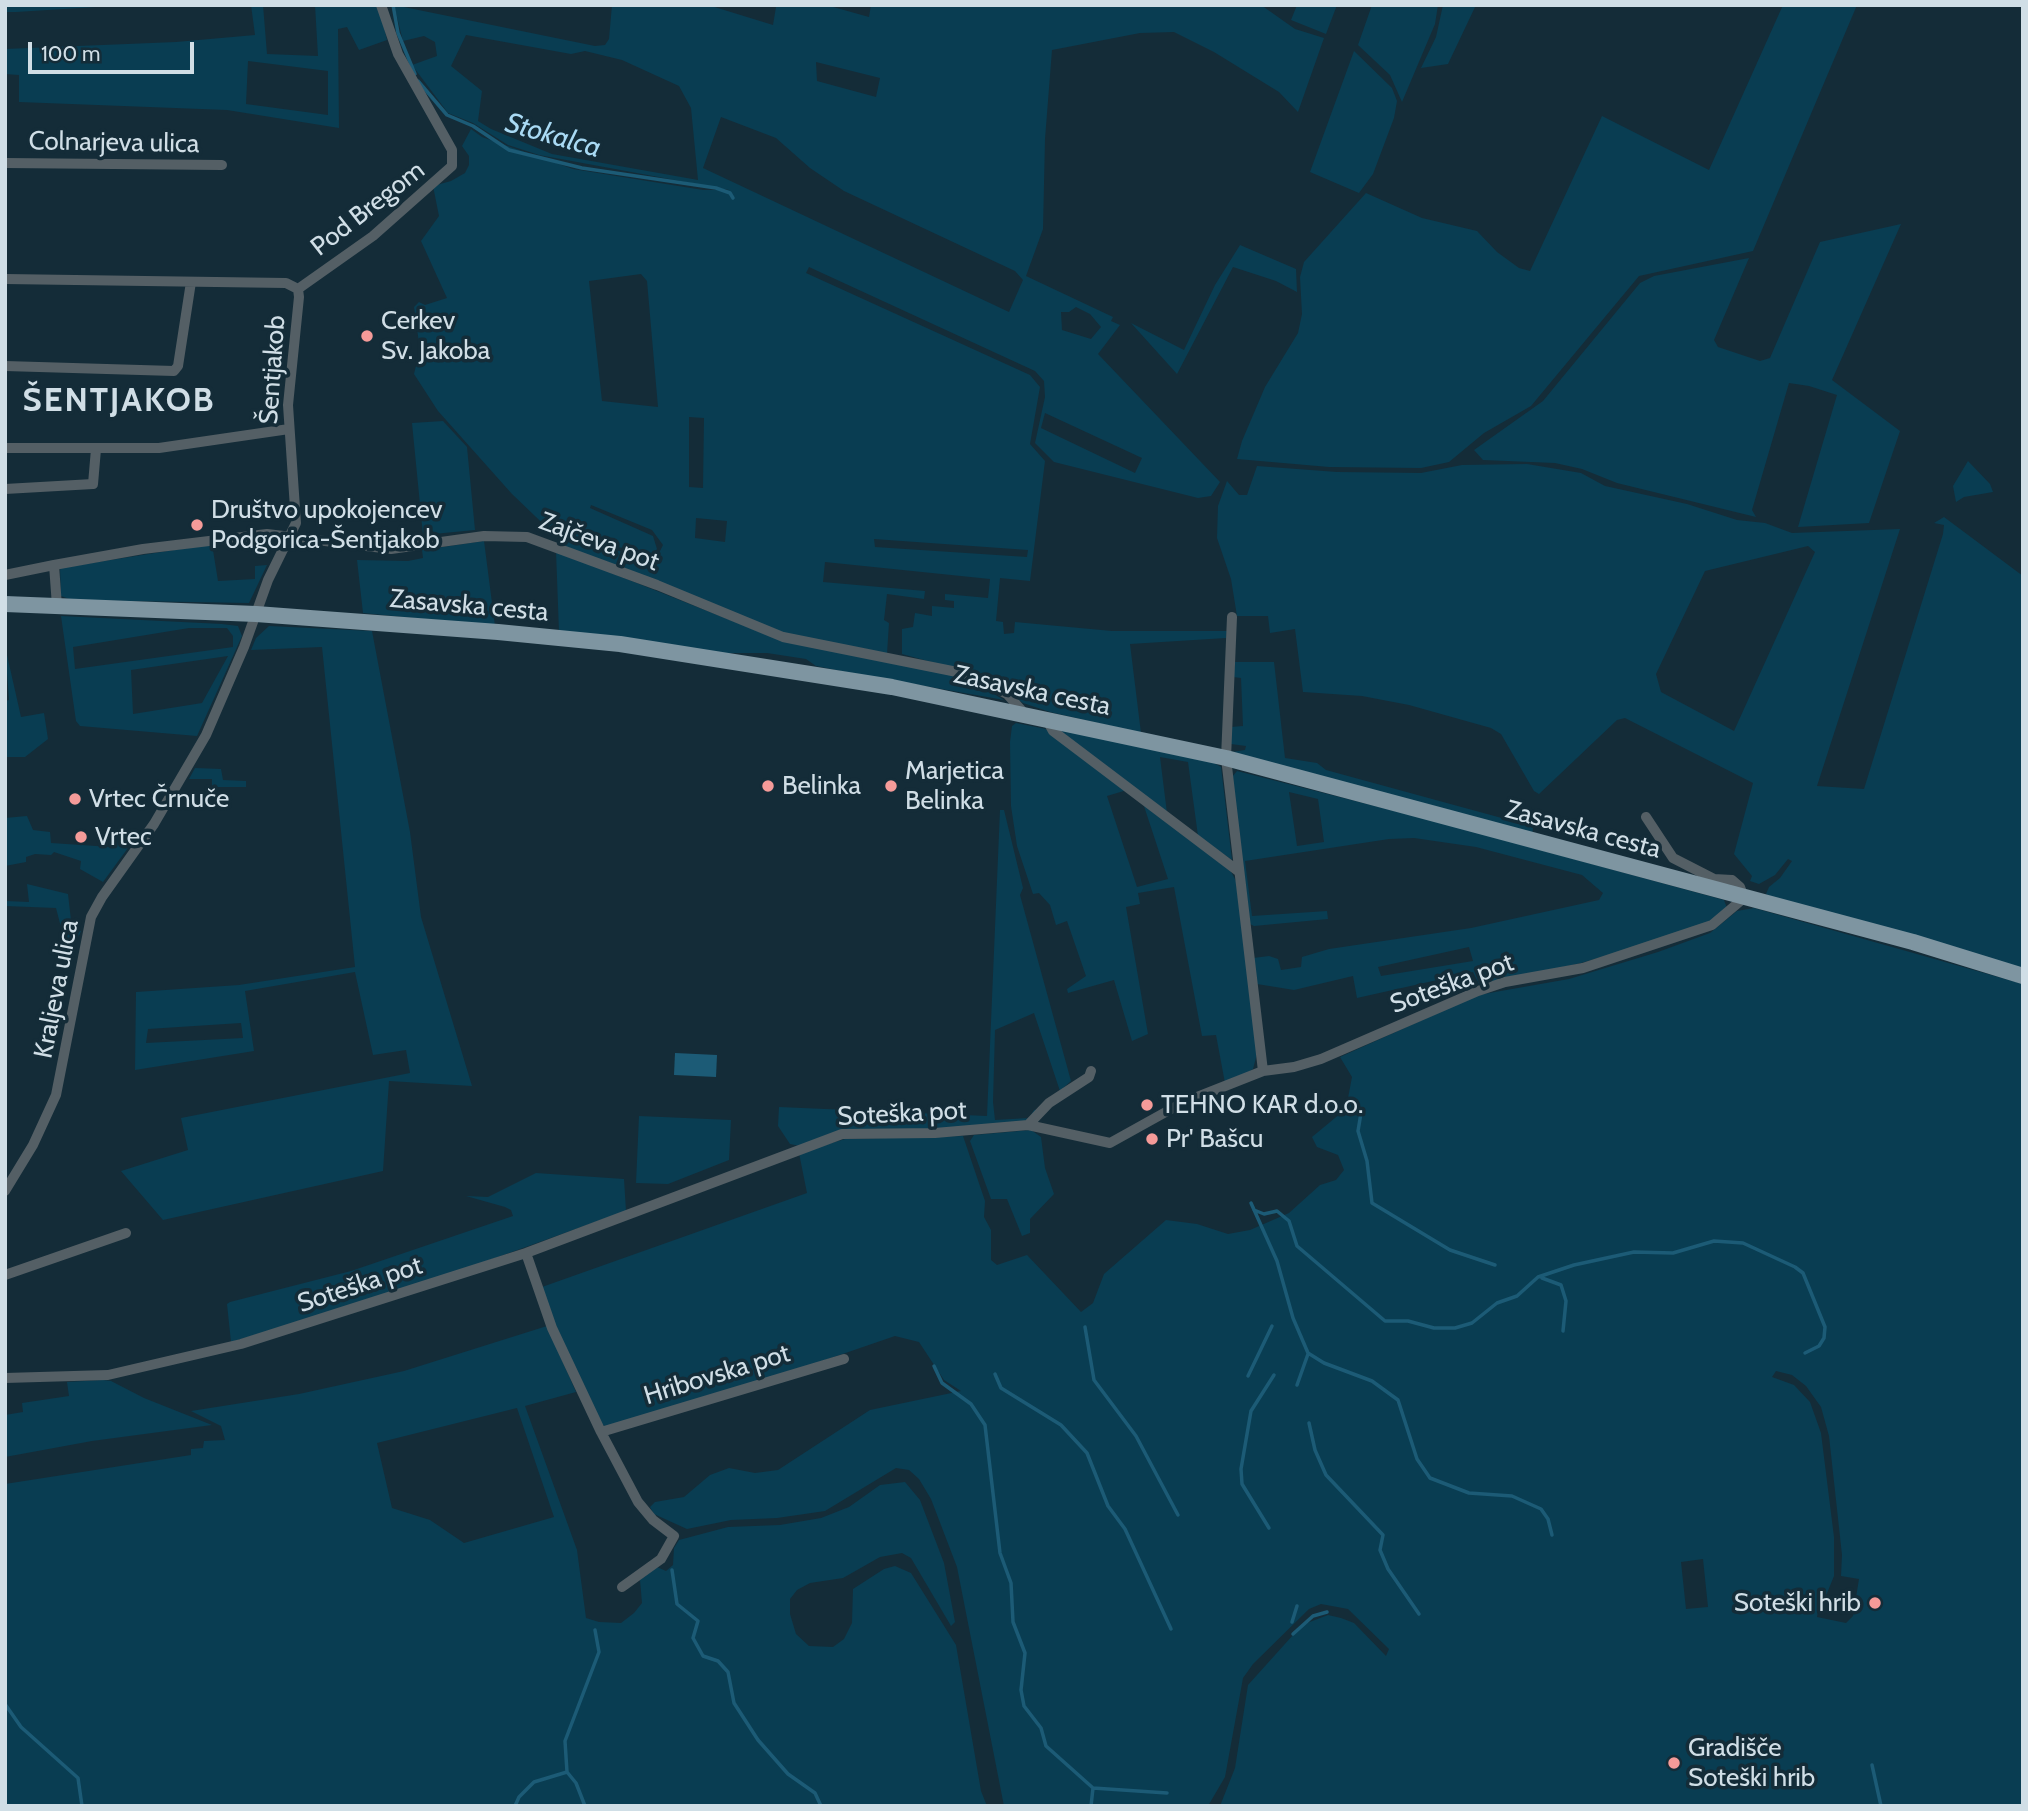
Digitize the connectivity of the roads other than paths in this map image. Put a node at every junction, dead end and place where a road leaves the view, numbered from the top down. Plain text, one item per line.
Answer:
1 (381, 5) edge
2 (5, 163) edge
3 (222, 165) dead end
4 (5, 279) edge
5 (191, 282) junction
6 (298, 289) junction
7 (5, 366) edge
8 (289, 429) junction
9 (5, 448) edge
10 (96, 449) junction
11 (5, 489) edge
12 (289, 534) junction
13 (54, 565) junction
14 (5, 575) edge
15 (5, 604) edge
16 (57, 606) junction
17 (256, 614) junction
18 (1232, 618) dead end
19 (1024, 713) junction
20 (1046, 719) junction
21 (1226, 758) junction
22 (1646, 817) dead end
23 (1238, 871) junction
24 (1744, 898) junction
25 (2023, 976) edge
26 (1091, 1071) dead end
27 (1263, 1071) junction
28 (1028, 1125) junction
29 (5, 1191) edge
30 (126, 1233) dead end
31 (526, 1253) junction
32 (5, 1275) edge
33 (844, 1359) dead end
34 (5, 1378) edge
35 (601, 1432) junction
36 (622, 1587) dead end

1 - 6 street, Pod Bregom
2 - 3 street, Colnarjeva ulica
4 - 5 street, Šentjakob
5 - 6 street, Šentjakob
5 - 7 street
6 - 8 street, Šentjakob
8 - 10 street
8 - 12 street, Šentjakob
9 - 10 street
10 - 11 street
12 - 13 street, Zajčeva pot
12 - 17 street, Šentjakob
12 - 19 street, Zajčeva pot
13 - 14 street, Zajčeva pot
13 - 16 street
15 - 16 main road, Zasavska cesta
16 - 17 main road, Zasavska cesta
17 - 19 main road, Zasavska cesta
17 - 29 street, Kraljeva ulica
18 - 21 street
19 - 20 main road, Zasavska cesta
20 - 21 main road, Zasavska cesta
20 - 23 street
21 - 23 street
21 - 24 main road, Zasavska cesta
22 - 24 street
23 - 27 street
24 - 25 main road, Zasavska cesta
24 - 27 street, Soteška pot
26 - 28 street
27 - 28 street, Soteška pot
28 - 31 street, Soteška pot
30 - 32 street
31 - 34 street, Soteška pot
31 - 35 street
33 - 35 street, Hribovska pot
35 - 36 street

